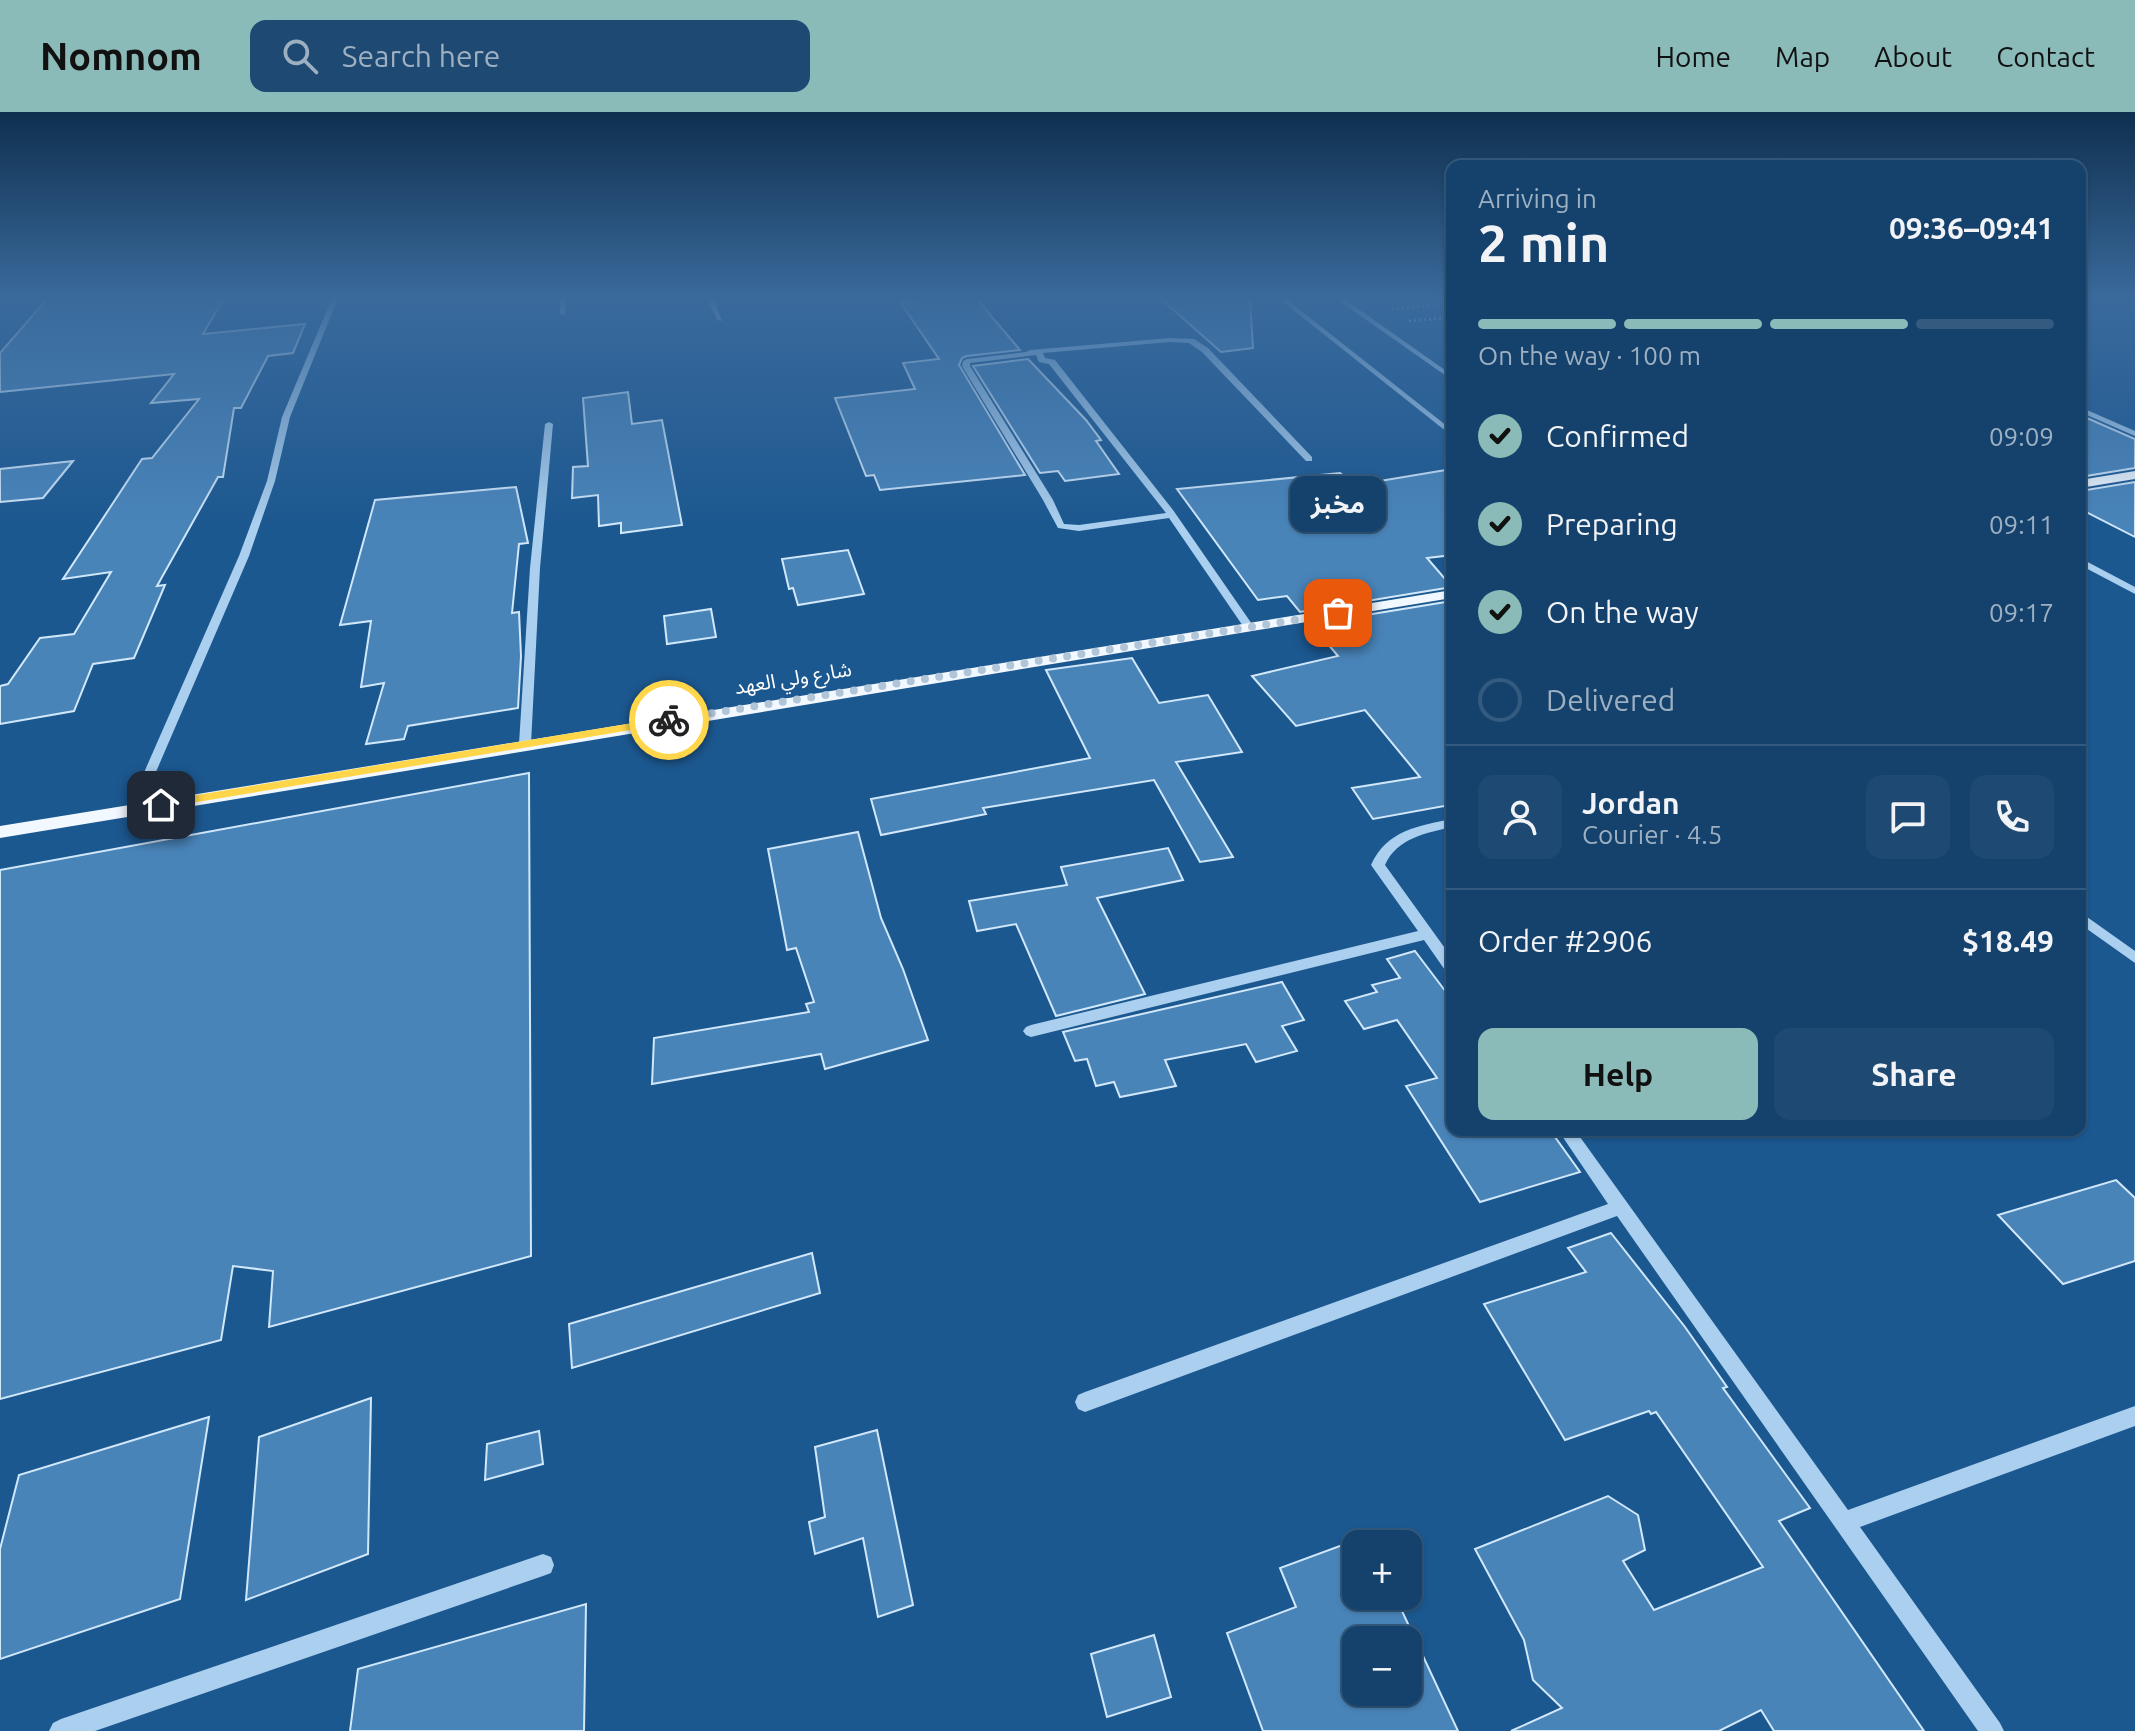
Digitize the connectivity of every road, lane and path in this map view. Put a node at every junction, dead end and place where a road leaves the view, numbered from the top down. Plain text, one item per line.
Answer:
1 (304, 374) edge
2 (971, 374) edge
3 (1061, 374) edge
4 (1227, 374) edge
5 (1376, 374) edge
6 (2086, 412) edge
7 (549, 424) dead end
8 (1446, 429) edge
9 (2135, 434) edge
10 (1309, 459) dead end
11 (2135, 475) edge
12 (2086, 483) edge
13 (1171, 515) junction
14 (2086, 564) edge
15 (2135, 591) edge
16 (1446, 595) edge
17 (1249, 627) junction
18 (525, 744) junction
19 (134, 809) junction
20 (1446, 824) edge
21 (0, 832) edge
22 (2086, 921) edge
23 (1427, 934) junction
24 (2135, 958) edge
25 (1446, 961) edge
26 (1031, 1031) dead end
27 (1570, 1136) edge
28 (1620, 1207) junction
29 (1085, 1402) dead end
30 (2135, 1416) edge
31 (1844, 1522) junction
32 (543, 1565) dead end
33 (61, 1731) edge
34 (1992, 1731) edge

1 - 19 street
2 - 13 street
3 - 13 street
4 - 10 street
5 - 8 street
6 - 9 street
7 - 18 street
11 - 12 main road
13 - 17 street
14 - 15 street
16 - 17 main road, شارع ولي العهد
17 - 18 main road, شارع ولي العهد
18 - 19 main road, شارع ولي العهد
19 - 21 main road, شارع ولي العهد
20 - 23 street
22 - 24 street
23 - 25 street
23 - 26 street
27 - 28 street
28 - 29 street
28 - 31 street
30 - 31 street
31 - 34 street
32 - 33 street

